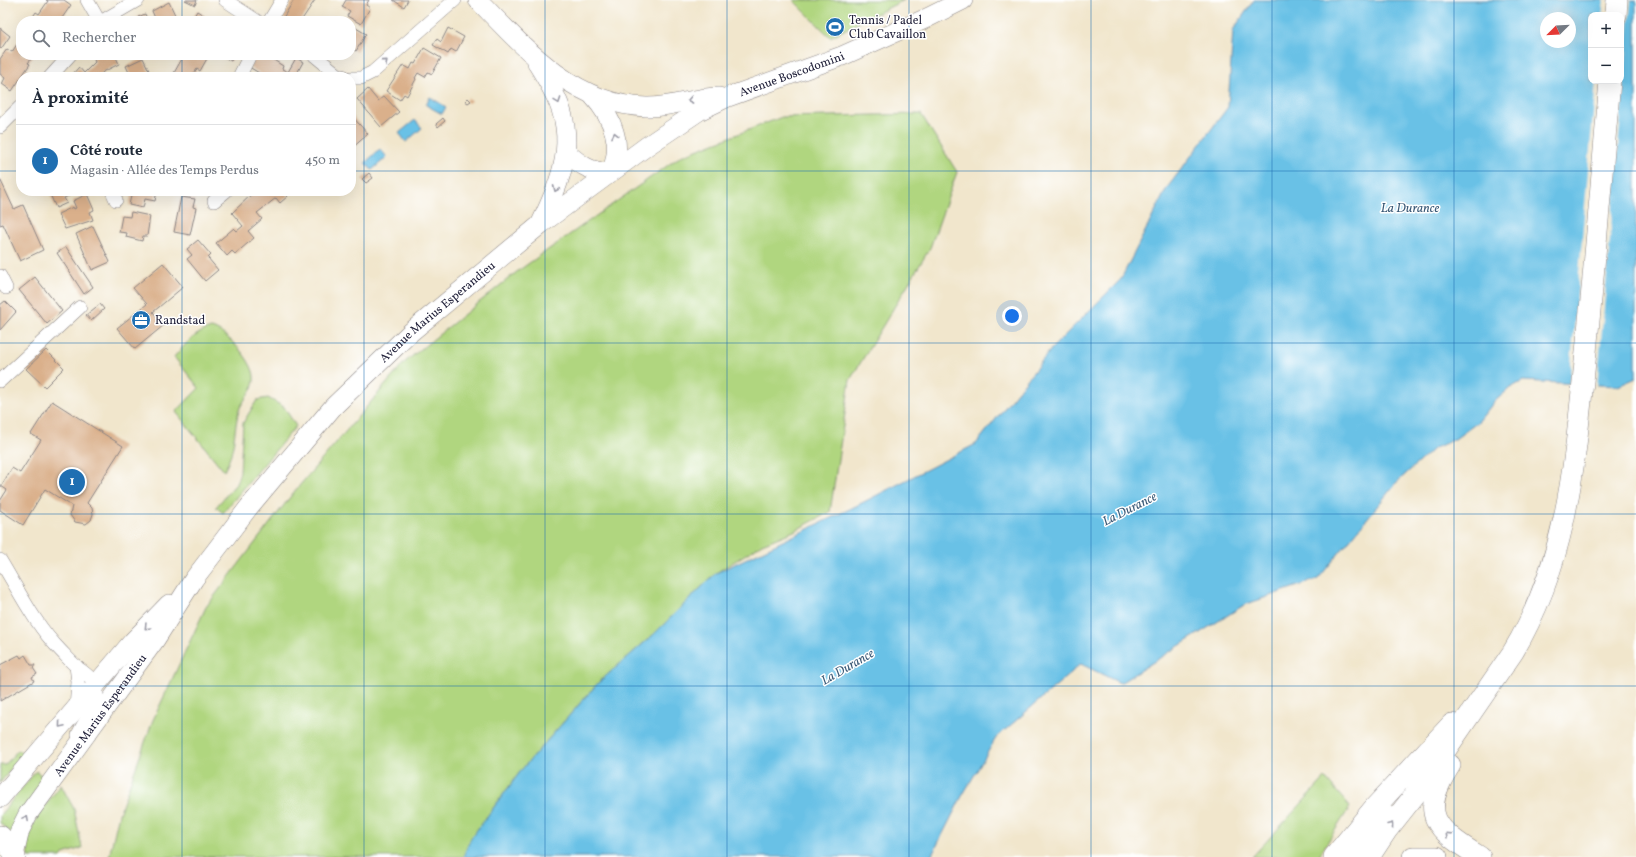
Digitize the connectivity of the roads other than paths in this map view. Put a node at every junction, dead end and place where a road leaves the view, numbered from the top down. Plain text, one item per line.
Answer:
1 (87, 0) edge
2 (138, 0) edge
3 (225, 0) edge
4 (282, 0) edge
5 (456, 0) edge
6 (478, 0) edge
7 (963, 0) edge
8 (1617, 0) edge
9 (1616, 12) edge
10 (97, 16) edge
11 (109, 16) edge
12 (249, 16) edge
13 (274, 16) edge
14 (532, 55) junction
15 (65, 60) edge
16 (248, 60) edge
17 (320, 60) edge
18 (55, 72) edge
19 (242, 72) edge
20 (335, 72) edge
21 (356, 78) edge
22 (1610, 84) edge
23 (593, 96) junction
24 (728, 97) junction
25 (16, 111) edge
26 (0, 127) edge
27 (567, 153) junction
28 (610, 173) junction
29 (219, 196) edge
30 (214, 200) dead end
31 (541, 224) junction
32 (0, 276) edge
33 (6, 288) dead end
34 (80, 307) dead end
35 (0, 381) edge
36 (0, 560) edge
37 (194, 579) junction
38 (86, 674) junction
39 (1499, 674) junction
40 (1475, 701) junction
41 (76, 708) junction
42 (69, 757) junction
43 (0, 798) edge
44 (0, 836) edge
45 (15, 856) edge
46 (1334, 857) edge
47 (1351, 857) edge
48 (1369, 857) edge
49 (1412, 857) edge
50 (1437, 857) edge
51 (1480, 857) edge

1 - 10 street
2 - 11 street
3 - 12 street
4 - 13 street
21 -> 5 street
6 - 14 main road
7 - 24 main road, Avenue Boscodomini
8 - 9 main road
14 - 23 main road
14 -> 27 main road
15 - 18 street
16 - 19 street
17 - 20 street
22 - 39 main road
24 -> 23 main road
28 -> 23 main road
24 - 28 main road, Avenue Marius Esperandieu
25 - 26 street
27 - 28 main road
27 -> 31 main road
28 - 31 main road, Avenue Marius Esperandieu
29 - 30 street
31 - 37 main road, Avenue Marius Esperandieu
32 - 33 street
34 - 35 street
36 - 38 street
37 -> 38 main road, Avenue Marius Esperandieu
37 - 42 main road, Avenue Marius Esperandieu
38 - 41 main road, Avenue Marius Esperandieu
38 - 41 street
38 - 42 street
39 - 40 main road
48 -> 39 main road
51 -> 39 main road
40 - 46 main road
40 - 47 main road
41 -> 43 main road, Avenue Marius Esperandieu
45 -> 42 main road, Avenue Marius Esperandieu
44 - 45 main road
49 - 50 main road

